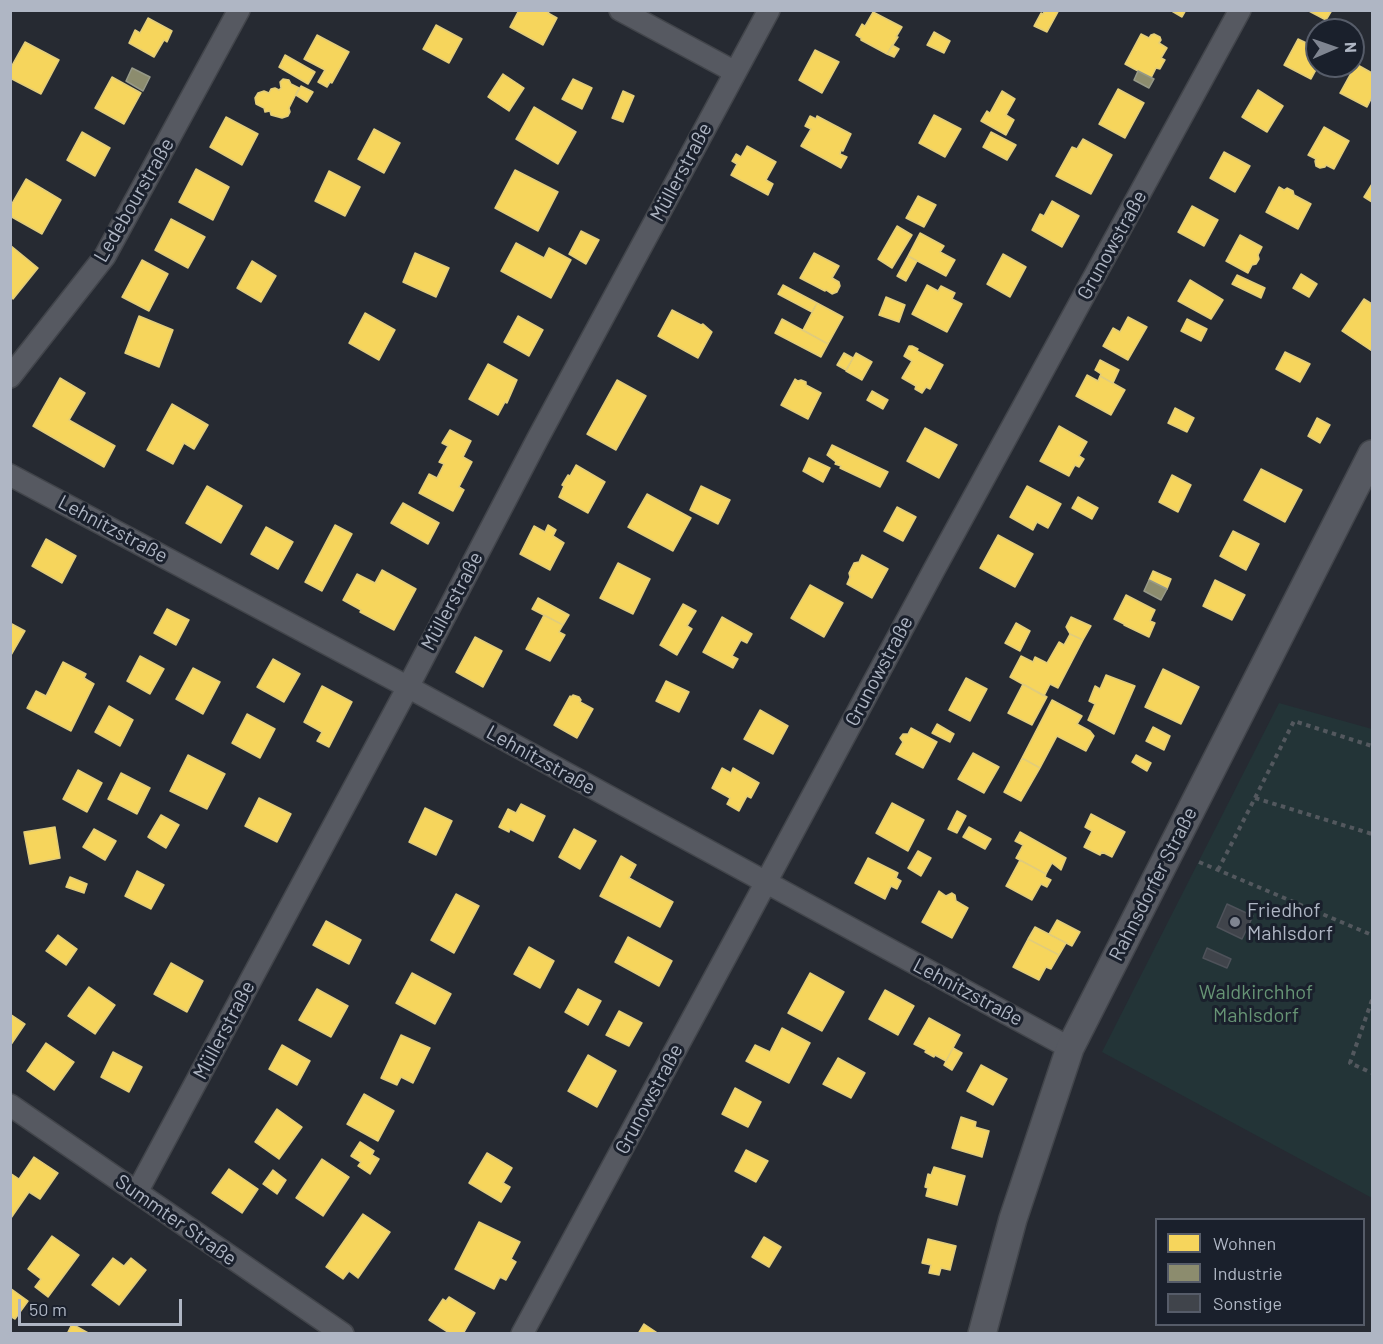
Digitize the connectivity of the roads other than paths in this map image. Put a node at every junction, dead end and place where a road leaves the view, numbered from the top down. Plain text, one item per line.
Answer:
1 (239, 10) edge
2 (620, 10) edge
3 (769, 10) edge
4 (1240, 10) edge
5 (735, 72) junction
6 (10, 377) edge
7 (1372, 454) edge
8 (10, 475) edge
9 (408, 687) junction
10 (766, 883) junction
11 (1070, 1048) junction
12 (10, 1105) edge
13 (137, 1192) junction
14 (343, 1334) edge
15 (522, 1334) edge
16 (982, 1334) edge

1 - 6 street, Ledebourstraße
2 - 5 street
3 - 5 street, Müllerstraße
4 - 10 street, Grunowstraße
5 - 9 street, Müllerstraße
7 - 11 street, Rahnsdorfer Straße
8 - 9 street, Lehnitzstraße
9 - 10 street, Lehnitzstraße
9 - 13 street, Müllerstraße
10 - 11 street, Lehnitzstraße
10 - 15 street, Grunowstraße
11 - 16 street, Rahnsdorfer Straße
12 - 13 street, Summter Straße
13 - 14 street, Summter Straße

